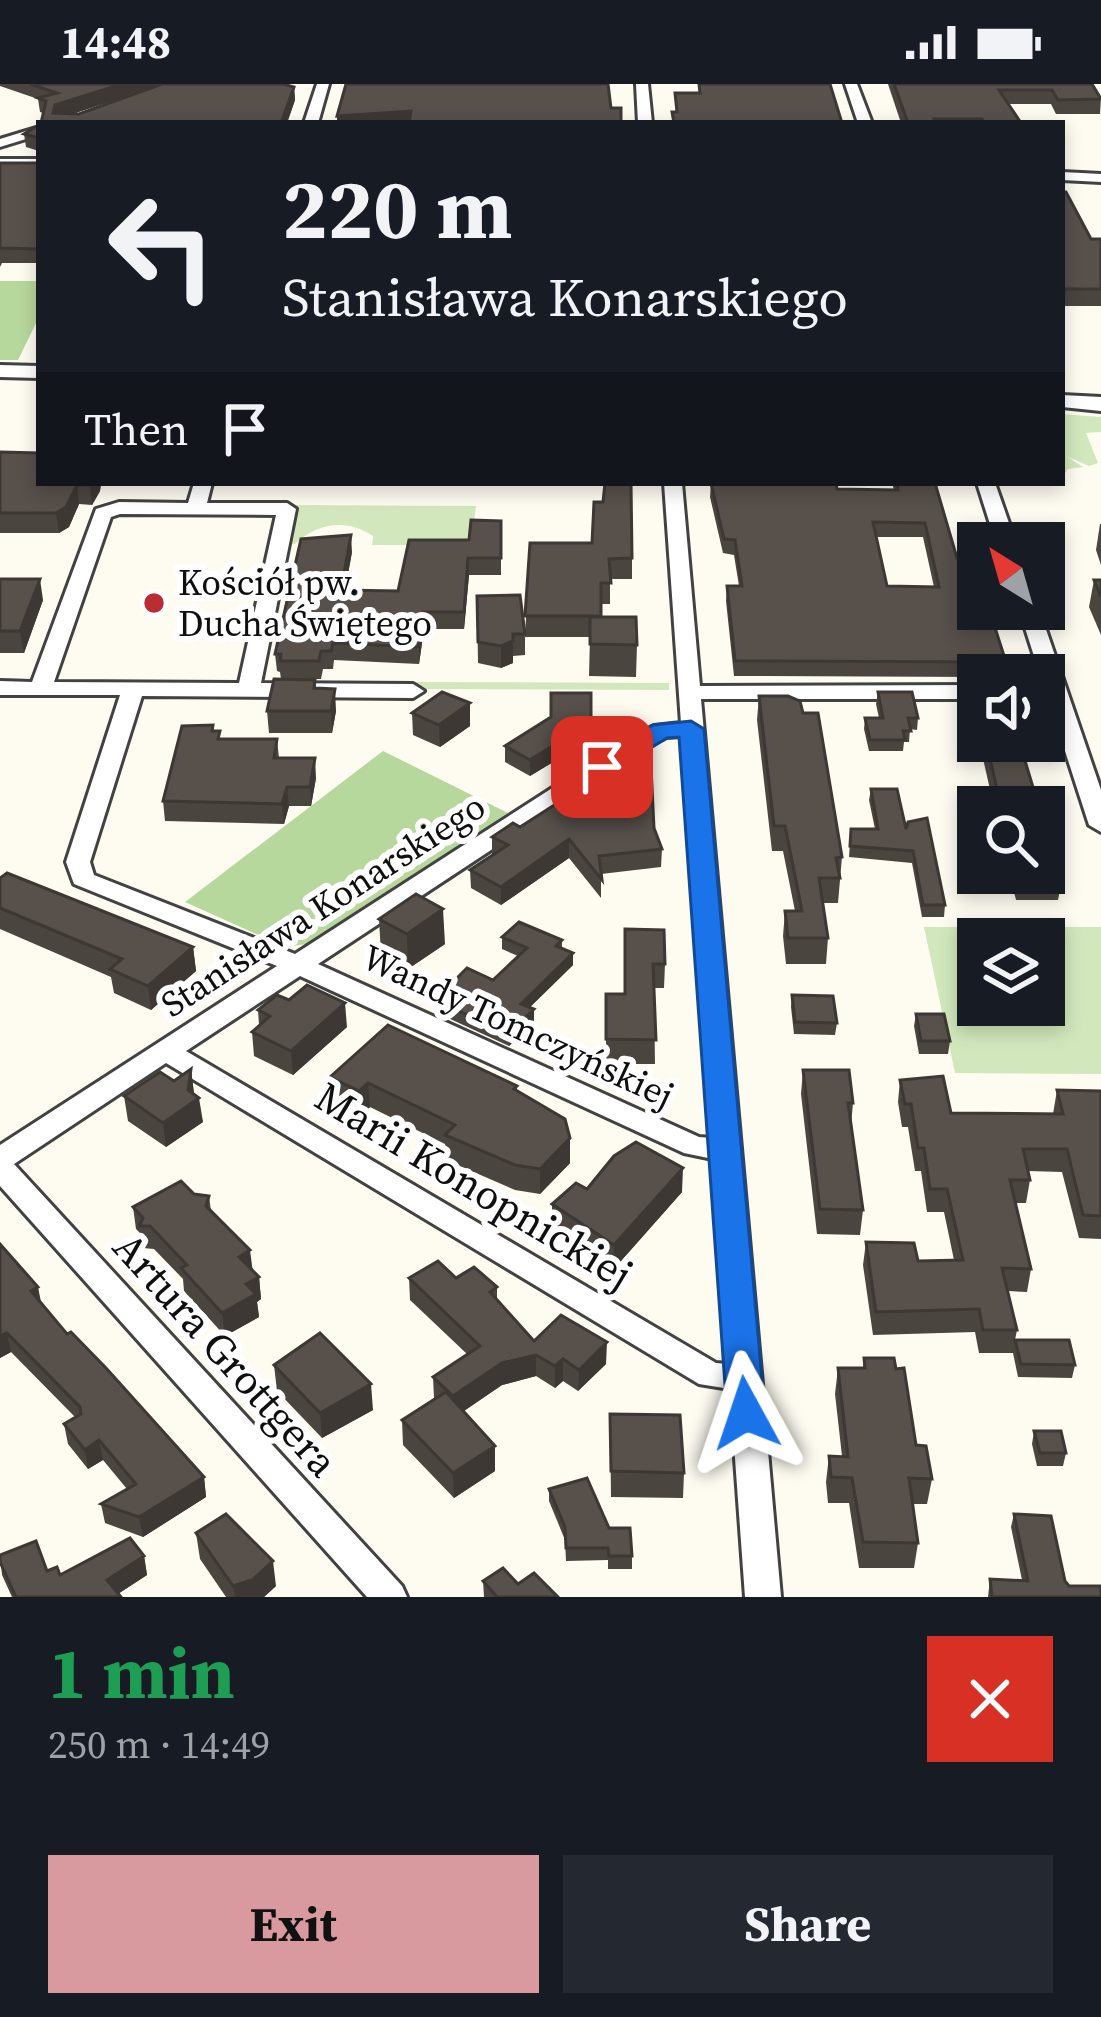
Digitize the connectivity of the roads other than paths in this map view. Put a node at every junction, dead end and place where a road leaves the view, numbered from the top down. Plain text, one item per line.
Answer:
1 (323, 84) edge
2 (642, 84) edge
3 (851, 84) edge
4 (312, 120) edge
5 (645, 120) edge
6 (864, 120) edge
7 (36, 132) edge
8 (0, 143) edge
9 (0, 163) edge
10 (36, 163) edge
11 (1065, 176) edge
12 (1101, 178) edge
13 (0, 371) edge
14 (36, 371) edge
15 (1065, 401) edge
16 (1101, 404) edge
17 (202, 486) edge
18 (673, 486) edge
19 (987, 486) edge
20 (196, 508) junction
21 (999, 522) edge
22 (0, 688) edge
23 (41, 688) junction
24 (133, 688) junction
25 (249, 689) junction
26 (413, 691) dead end
27 (957, 692) edge
28 (688, 693) junction
29 (691, 729) junction
30 (1065, 731) edge
31 (1101, 825) edge
32 (298, 965) junction
33 (166, 1051) junction
34 (724, 1150) junction
35 (0, 1163) edge
36 (743, 1378) junction
37 (389, 1597) edge
38 (763, 1597) edge

1 - 4 street
2 - 5 street
3 - 6 street
7 - 8 street
9 - 10 street
11 - 12 street
13 - 14 street
15 - 16 street
17 - 20 street
18 - 28 street
19 - 21 street
20 - 23 street
20 - 25 street
22 - 23 street
23 - 24 street
24 - 25 street
24 - 32 street, Wandy Tomczyńskiej
25 - 26 street
27 - 28 street
28 - 29 street
29 - 32 street, Stanisława Konarskiego
29 - 34 street
30 - 31 street
32 - 33 street, Stanisława Konarskiego
32 - 34 street, Wandy Tomczyńskiej
33 - 35 street, Stanisława Konarskiego
33 - 36 street, Marii Konopnickiej
34 - 36 street
35 - 37 street, Artura Grottgera
36 - 38 street

